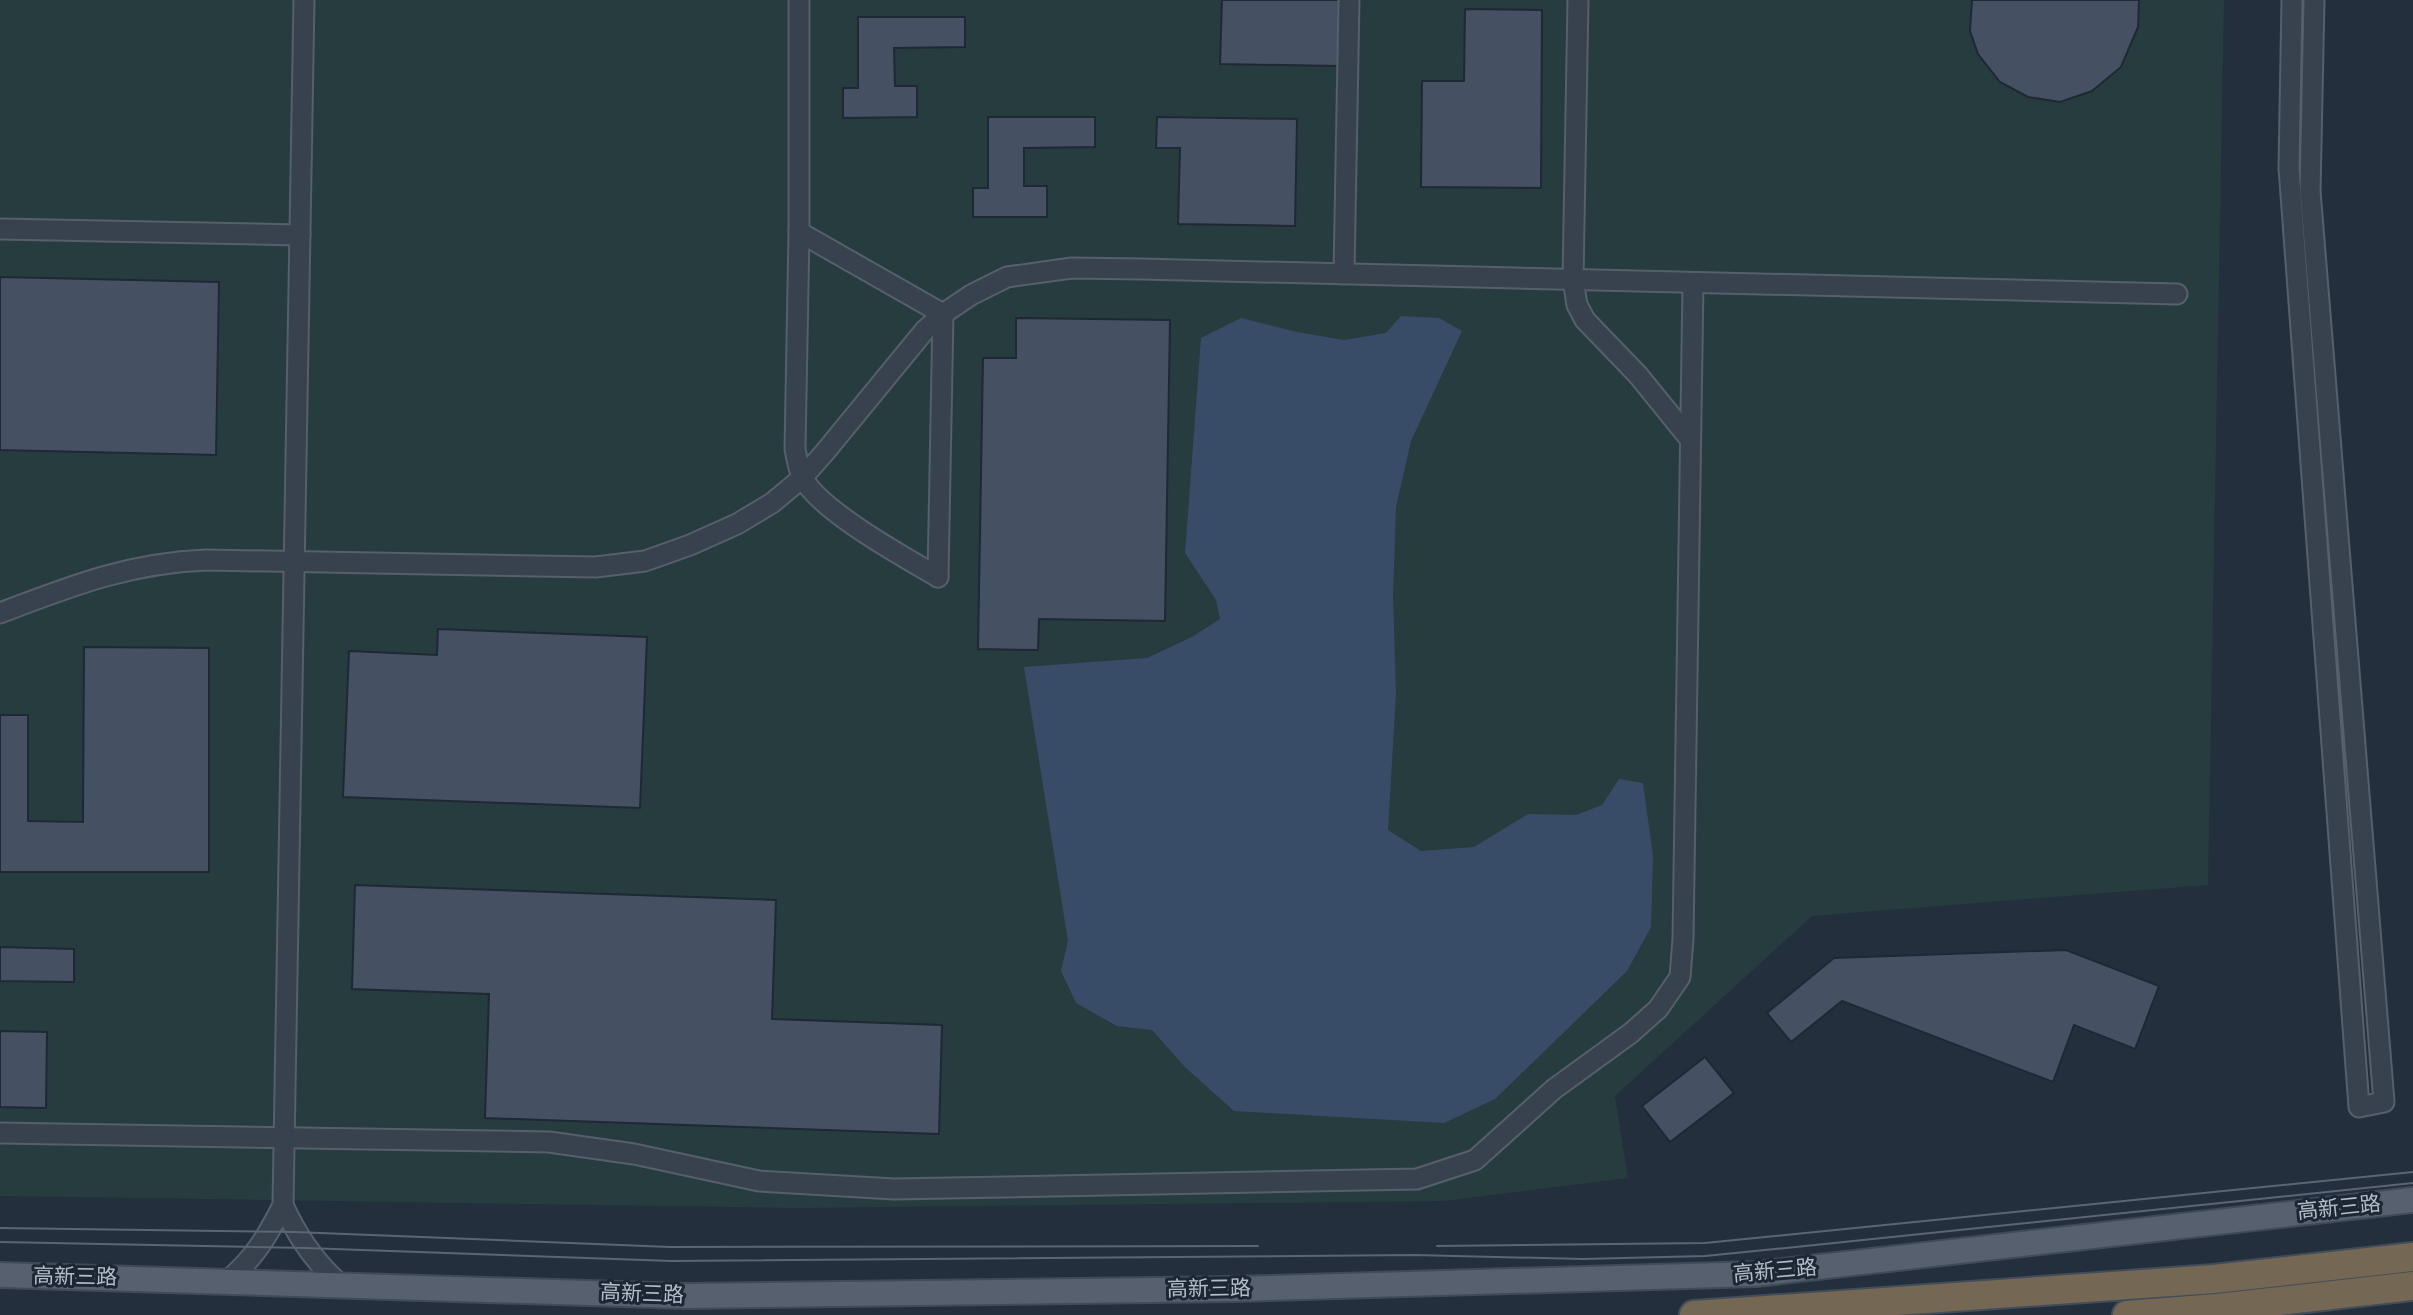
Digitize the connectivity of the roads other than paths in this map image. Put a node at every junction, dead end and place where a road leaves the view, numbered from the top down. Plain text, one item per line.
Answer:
1 (304, 0) edge
2 (799, 0) edge
3 (1349, 0) edge
4 (1577, 0) edge
5 (2292, 0) edge
6 (2314, 0) edge
7 (0, 229) edge
8 (799, 232) junction
9 (300, 236) junction
10 (1344, 274) junction
11 (1573, 279) junction
12 (1693, 282) junction
13 (2177, 294) dead end
14 (943, 314) junction
15 (1689, 438) junction
16 (802, 478) junction
17 (294, 562) junction
18 (0, 613) edge
19 (0, 1133) edge
20 (284, 1138) junction
21 (2413, 1200) edge
22 (283, 1205) junction
23 (2413, 1257) edge
24 (0, 1275) edge
25 (227, 1281) junction
26 (341, 1285) junction
27 (2413, 1286) edge
28 (1694, 1315) edge
29 (2127, 1315) edge

1 - 9 street
2 - 8 street
3 - 10 street
4 - 11 street
5 - 6 street
7 - 9 street
8 - 14 street
8 - 16 street
9 - 17 street
10 - 11 street
10 - 14 street
11 - 12 street
11 - 15 street
12 - 13 street
12 - 15 street
14 - 16 street
14 - 16 street
15 - 20 street
16 - 17 street
17 - 18 street
17 - 20 street
19 - 20 street
20 - 22 street
21 - 26 main road, 高新三路
22 - 25 street
22 - 26 street
23 - 28 highway, 高新三路
24 - 25 main road, 高新三路
25 - 26 main road, 高新三路
27 - 29 highway

